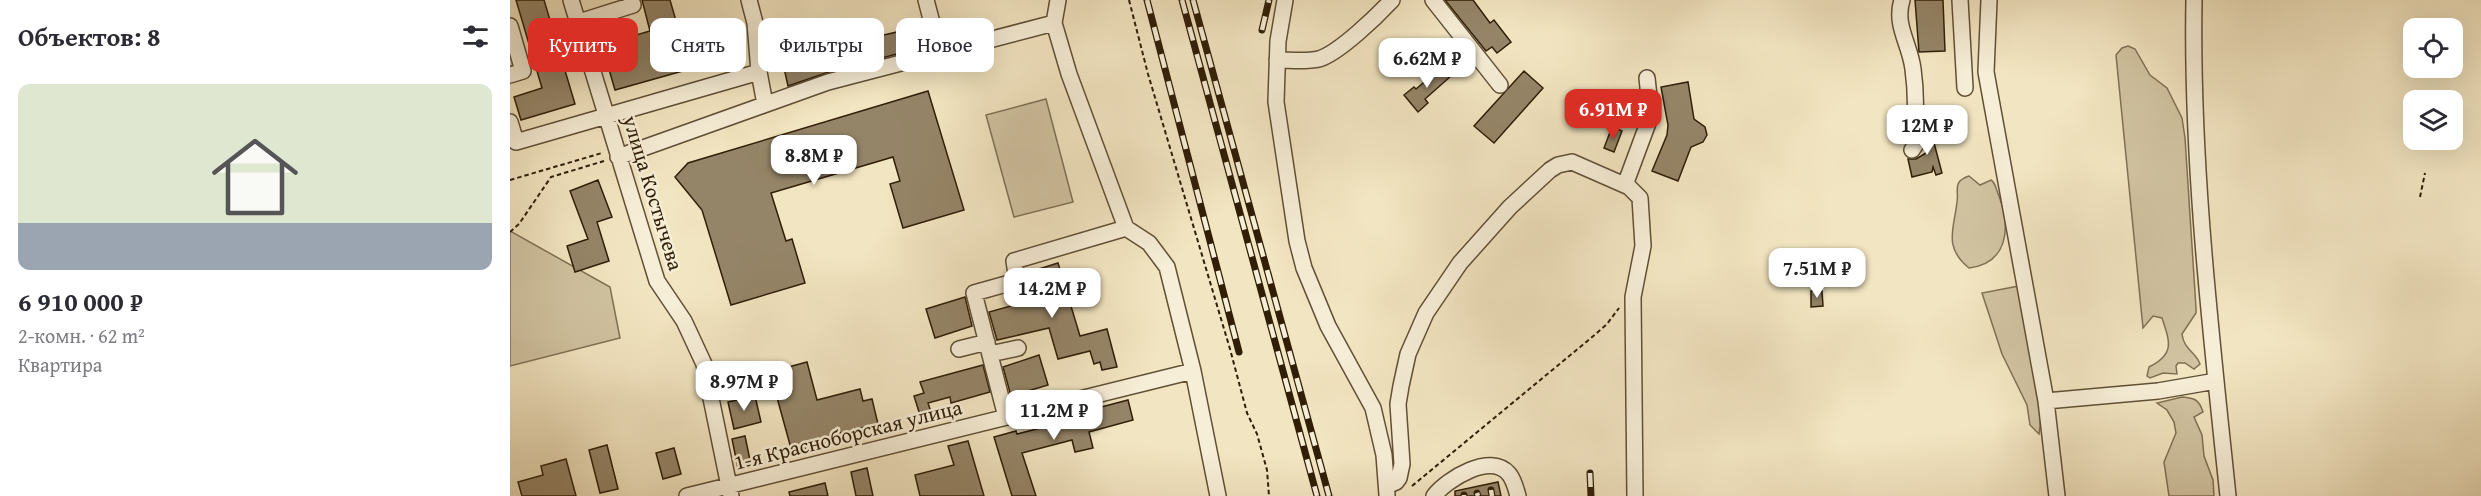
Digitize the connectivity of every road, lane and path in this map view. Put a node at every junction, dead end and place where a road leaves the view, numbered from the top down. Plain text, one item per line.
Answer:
1 (571, 0) edge
2 (632, 0) edge
3 (749, 0) edge
4 (758, 0) edge
5 (926, 0) edge
6 (1058, 0) edge
7 (1129, 0) edge
8 (1285, 0) edge
9 (1392, 0) edge
10 (1433, 0) edge
11 (1902, 0) edge
12 (1960, 0) edge
13 (1989, 0) edge
14 (2194, 0) edge
15 (578, 18) edge
16 (592, 18) edge
17 (931, 18) edge
18 (755, 23) junction
19 (1054, 23) junction
20 (510, 26) edge
21 (994, 39) edge
22 (758, 60) edge
23 (1276, 60) junction
24 (896, 64) edge
25 (594, 72) edge
26 (759, 72) joint
27 (510, 75) edge
28 (1647, 78) dead end
29 (1500, 85) dead end
30 (1965, 88) dead end
31 (765, 104) junction
32 (607, 115) junction
33 (510, 122) edge
34 (1912, 150) dead end
35 (617, 153) junction
36 (2425, 173) dead end
37 (510, 180) edge
38 (1625, 185) junction
39 (2420, 197) dead end
40 (1126, 228) junction
41 (510, 232) edge
42 (1634, 283) junction
43 (988, 348) junction
44 (1018, 348) dead end
45 (959, 349) dead end
46 (1193, 371) junction
47 (2216, 381) junction
48 (2046, 401) junction
49 (1006, 417) junction
50 (1408, 489) dead end
51 (730, 491) edge
52 (1387, 491) edge
53 (687, 496) edge
54 (1218, 496) edge
55 (1269, 496) edge
56 (1434, 496) edge
57 (1518, 496) edge
58 (1635, 496) edge
59 (2057, 496) edge
60 (2228, 496) edge

1 - 15 street, улица Костычева
2 - 16 street
3 - 18 street
4 - 18 street
5 - 17 street
6 - 19 street
7 - 55 path
8 - 23 street
9 - 23 street
10 - 29 street
11 - 34 street
12 - 30 street
13 - 48 street
14 - 47 street
18 - 22 street
19 - 21 street
19 - 40 street
20 - 27 street
23 - 52 street
24 - 31 street
25 - 32 street, улица Костычева
26 - 31 street
26 - 32 street
28 - 38 street
31 - 35 street
32 - 33 street
32 - 35 street, улица Костычева
35 - 37 path
35 - 41 path
35 - 51 street, улица Костычева
36 - 39 path
38 - 42 street
38 - 52 street
40 - 43 street
40 - 46 street
42 - 50 path
42 - 58 street
43 - 44 street
43 - 45 street
43 - 49 street
46 - 49 street, 1-я Красноборская улица
46 - 54 street
47 - 48 street
47 - 60 street
48 - 59 street
49 - 51 street, 1-я Красноборская улица
51 - 53 street, 1-я Красноборская улица
56 - 57 street

